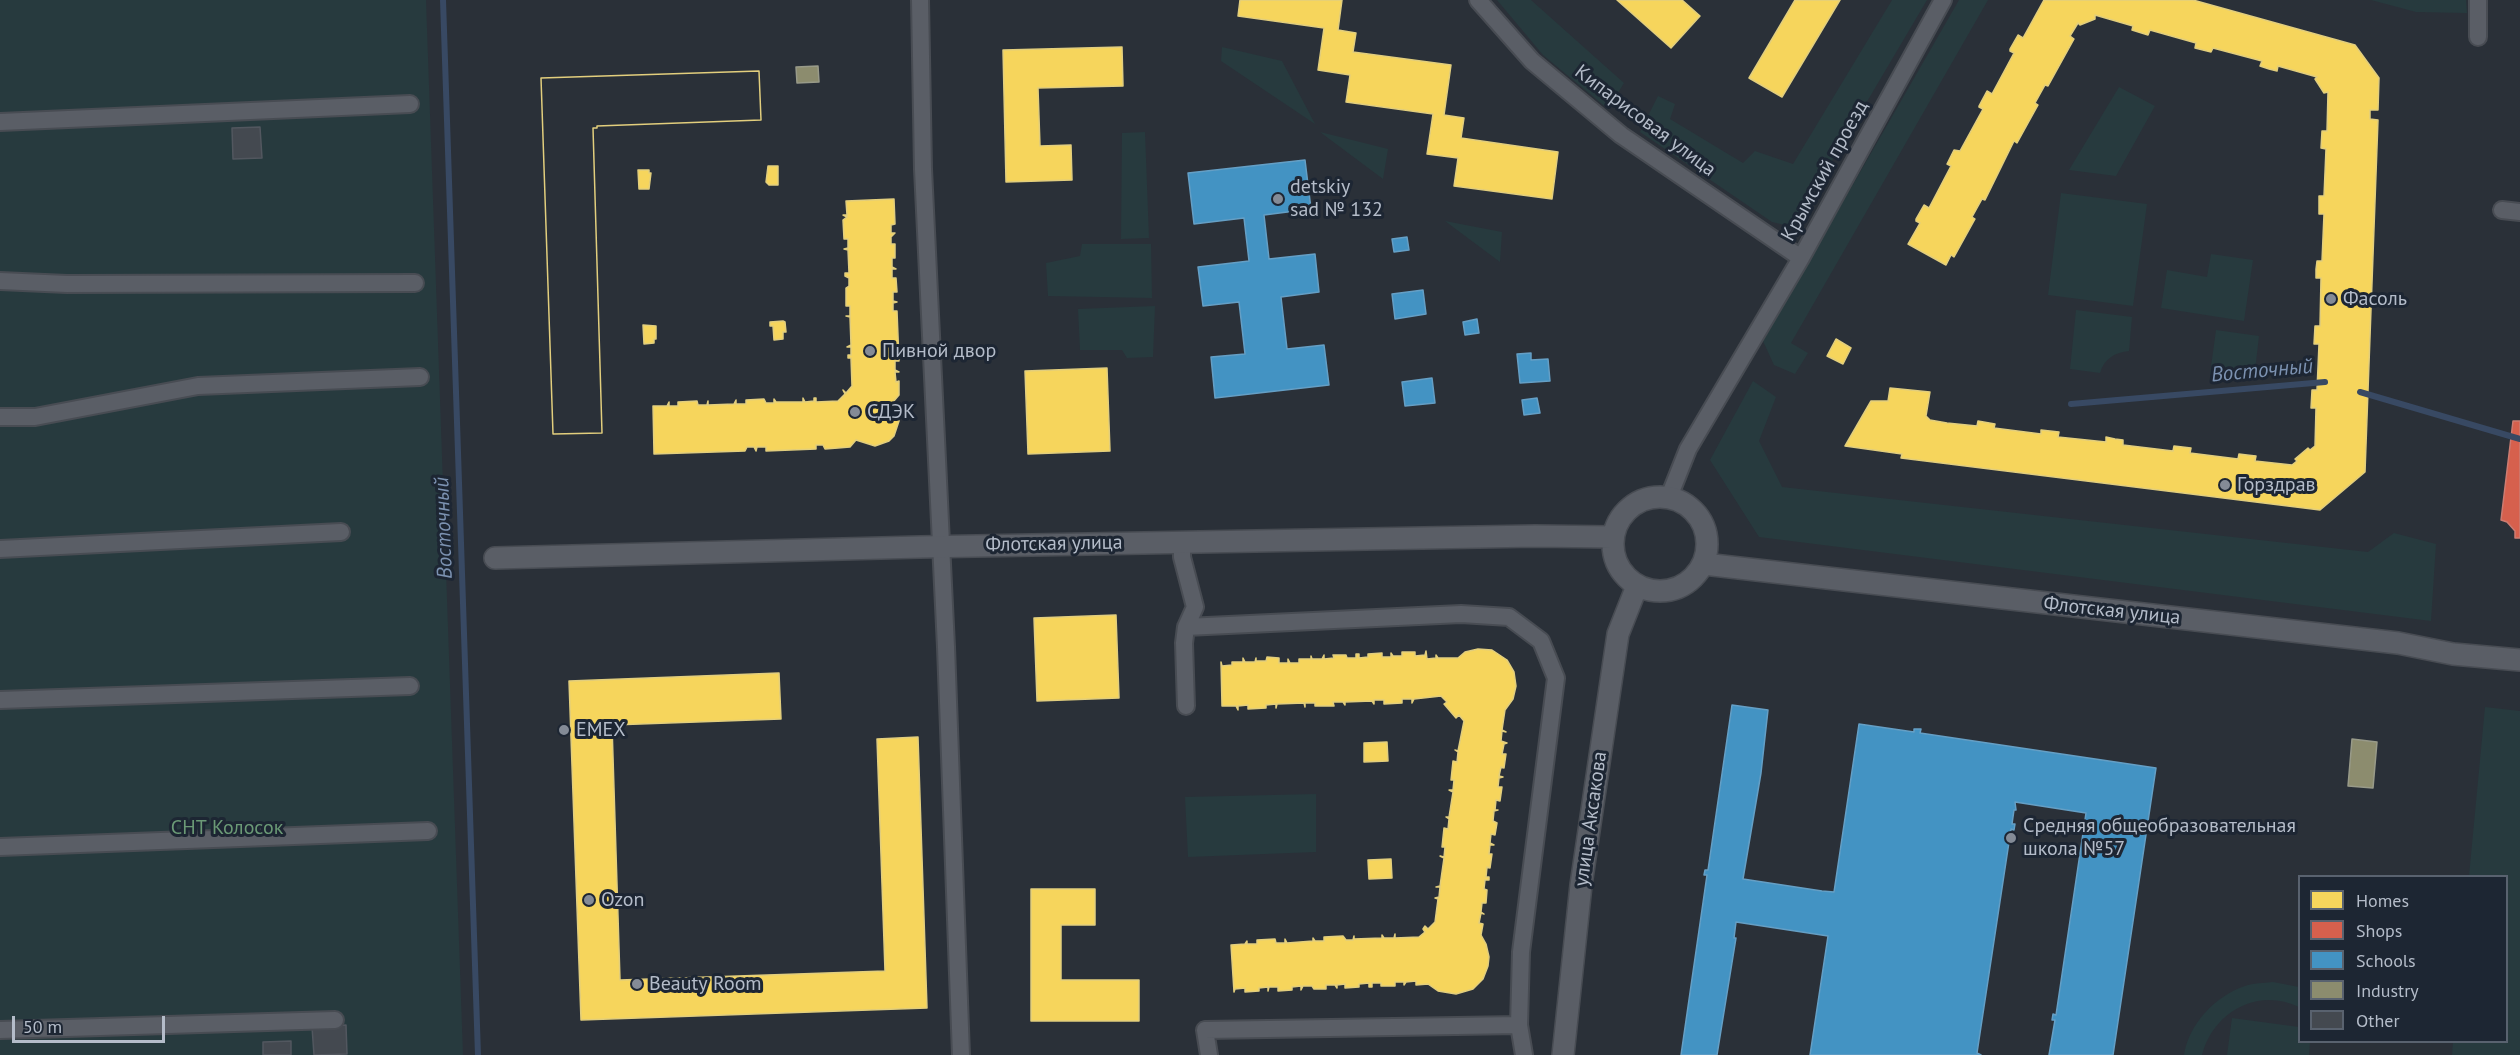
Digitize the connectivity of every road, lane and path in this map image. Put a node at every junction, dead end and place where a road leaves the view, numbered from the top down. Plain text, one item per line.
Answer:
1 (920, 0) edge
2 (1478, 0) edge
3 (1942, 0) edge
4 (2478, 0) edge
5 (2478, 37) dead end
6 (410, 104) dead end
7 (0, 122) edge
8 (2502, 210) dead end
9 (2520, 212) edge
10 (1802, 258) junction
11 (0, 281) edge
12 (416, 283) dead end
13 (420, 377) dead end
14 (0, 417) edge
15 (1669, 497) junction
16 (341, 532) dead end
17 (1612, 537) junction
18 (1182, 542) junction
19 (940, 546) junction
20 (0, 549) edge
21 (495, 558) dead end
22 (1704, 564) junction
23 (1636, 586) junction
24 (1186, 627) junction
25 (2520, 660) edge
26 (410, 686) dead end
27 (0, 700) edge
28 (1186, 705) dead end
29 (428, 831) dead end
30 (0, 847) edge
31 (335, 1020) dead end
32 (1519, 1025) junction
33 (0, 1030) edge
34 (961, 1055) edge
35 (1209, 1055) edge
36 (1524, 1055) edge
37 (1563, 1055) edge

1 - 19 street
2 - 10 street, Кипарисовая улица
3 - 10 street, Крымский проезд
4 - 5 street
6 - 7 street
8 - 9 street
10 - 15 street, Крымский проезд
11 - 12 street
13 - 14 street
15 - 17 street
15 - 22 street
16 - 20 street
17 - 18 street, Флотская улица
17 - 23 street
18 - 19 street, Флотская улица
18 - 24 street
19 - 21 street, Флотская улица
19 - 34 street
22 - 23 street
22 - 25 street, Флотская улица
23 - 37 street, улица Аксакова
24 - 28 street
24 - 32 street
26 - 27 street
29 - 30 street
31 - 33 street
32 - 35 street
32 - 36 street

